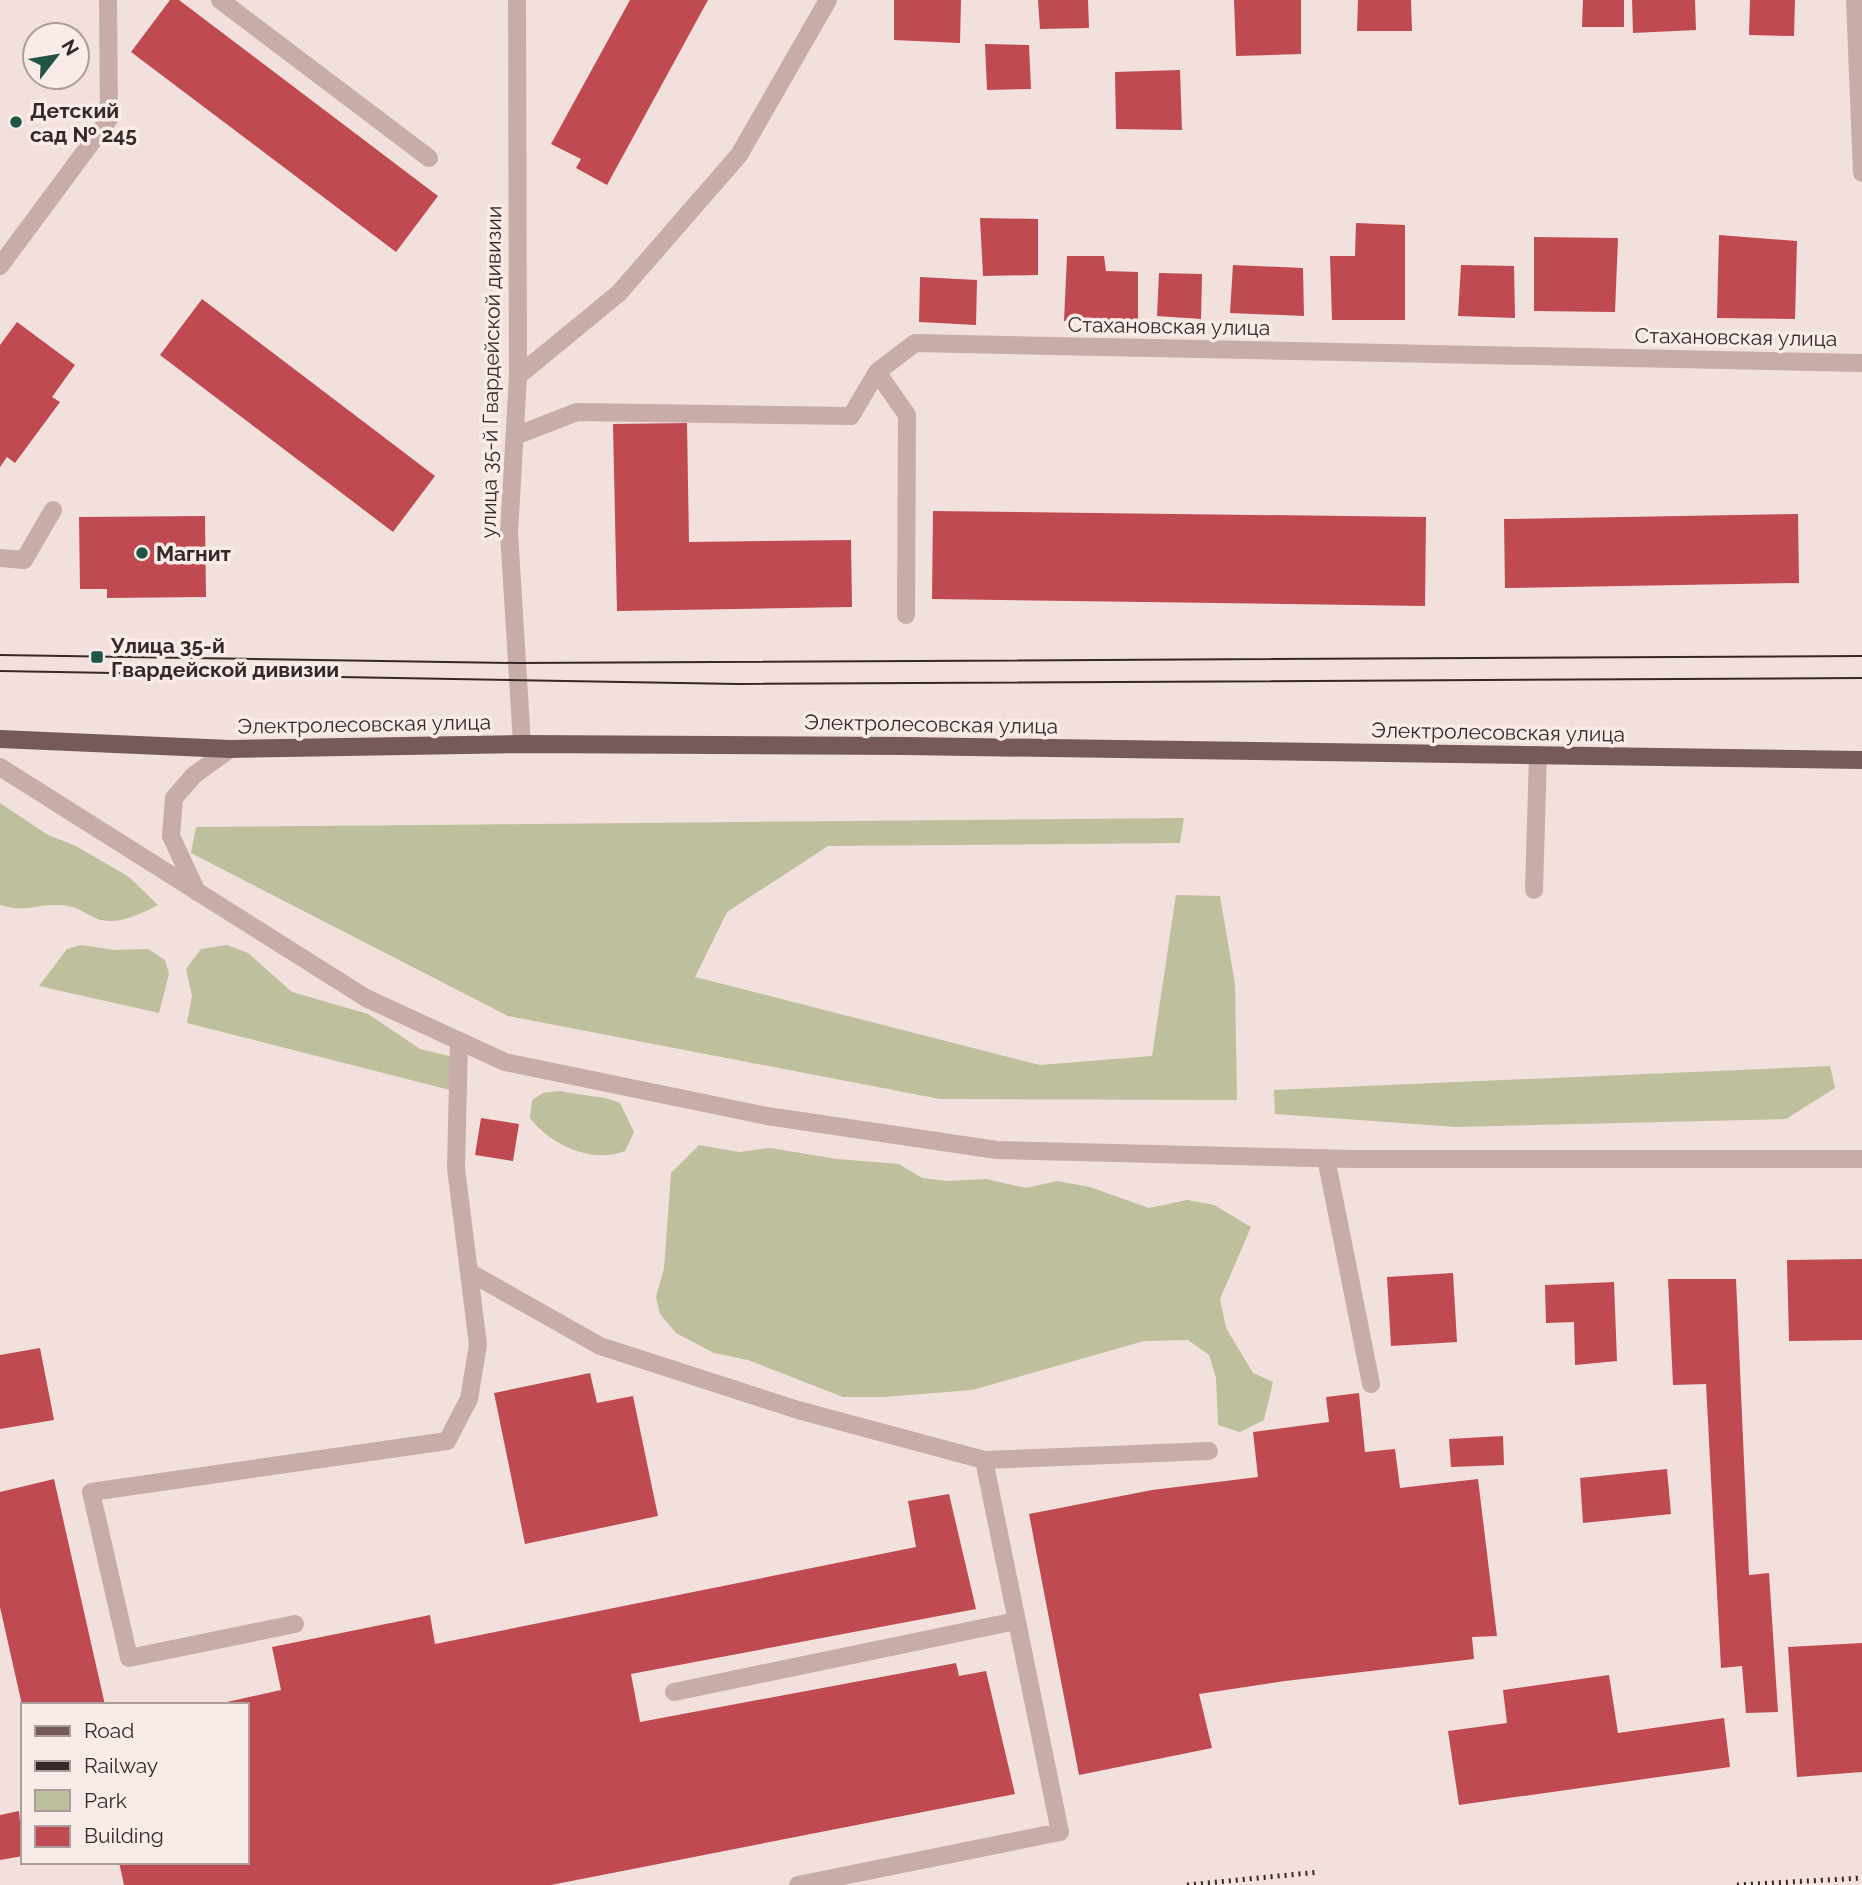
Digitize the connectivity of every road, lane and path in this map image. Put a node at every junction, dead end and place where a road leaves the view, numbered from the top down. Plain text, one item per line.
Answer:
1 (108, 0) edge
2 (220, 0) edge
3 (517, 0) edge
4 (828, 0) edge
5 (1855, 0) edge
6 (429, 158) dead end
7 (1862, 173) edge
8 (0, 266) edge
9 (1862, 363) edge
10 (877, 372) junction
11 (518, 376) junction
12 (515, 436) junction
13 (52, 510) dead end
14 (0, 558) edge
15 (906, 615) dead end
16 (0, 739) edge
17 (522, 744) junction
18 (230, 749) junction
19 (1538, 755) junction
20 (1862, 760) edge
21 (0, 767) edge
22 (1534, 890) dead end
23 (197, 892) junction
24 (459, 1041) junction
25 (1326, 1158) junction
26 (1862, 1158) edge
27 (469, 1272) junction
28 (1371, 1384) dead end
29 (1209, 1451) dead end
30 (984, 1460) junction
31 (1016, 1621) junction
32 (295, 1624) dead end
33 (674, 1692) dead end
34 (798, 1885) edge

1 - 8 street
2 - 6 street
3 - 11 street, улица 35-й Гвардейской дивизии
4 - 11 street
5 - 7 street
9 - 10 street, Стахановская улица
10 - 12 street, Стахановская улица
10 - 15 street
11 - 12 street, улица 35-й Гвардейской дивизии
12 - 17 street, улица 35-й Гвардейской дивизии
13 - 14 street
16 - 18 main road, Электролесовская улица
17 - 18 main road, Электролесовская улица
17 - 19 main road, Электролесовская улица
18 - 23 street
19 - 20 main road, Электролесовская улица
19 - 22 street
21 - 23 street
23 - 24 street
24 - 25 street
24 - 27 street
25 - 26 street
25 - 28 street
27 - 30 street
27 - 32 street
29 - 30 street
30 - 31 street
31 - 33 street
31 - 34 street

